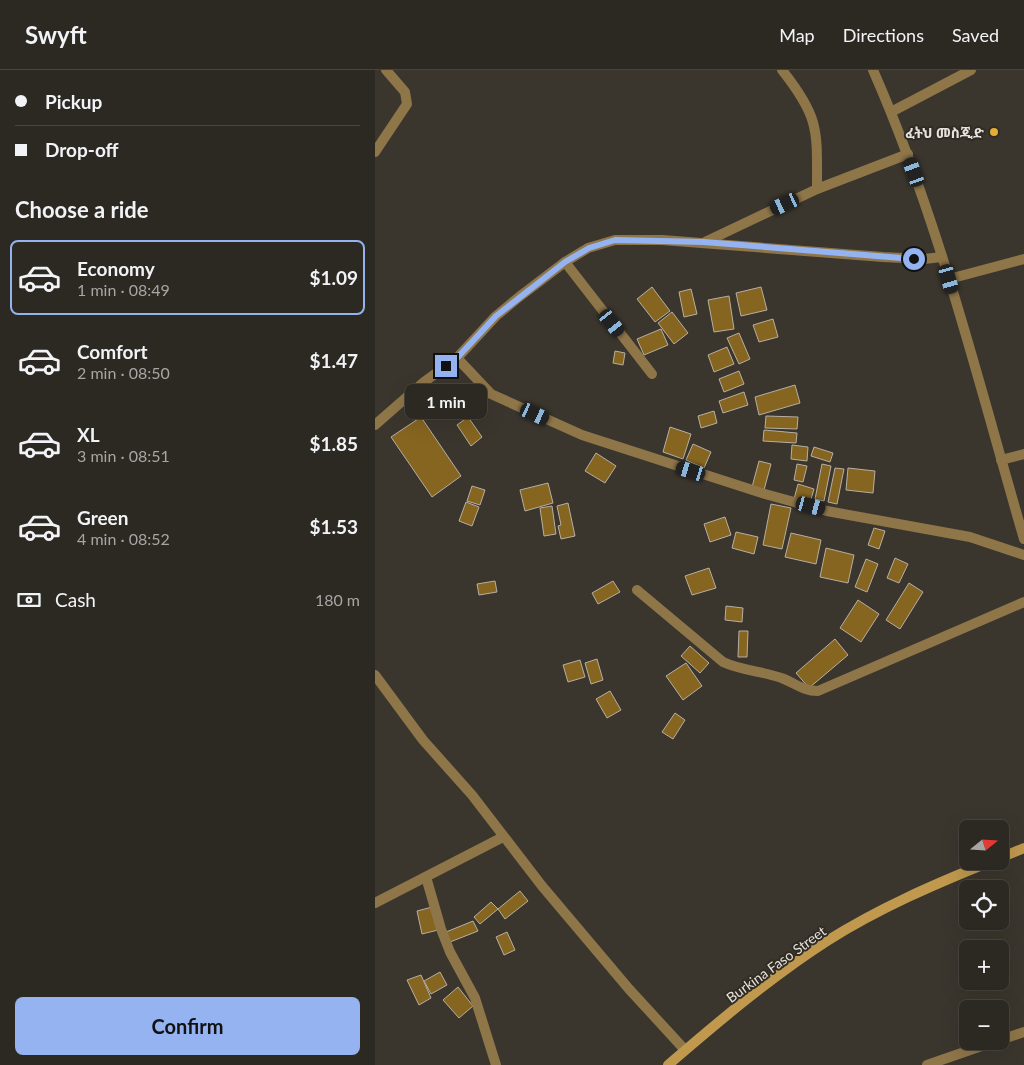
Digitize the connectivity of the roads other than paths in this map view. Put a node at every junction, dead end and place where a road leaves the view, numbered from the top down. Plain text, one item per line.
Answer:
1 (385, 70) edge
2 (782, 70) edge
3 (873, 70) edge
4 (971, 70) edge
5 (891, 112) junction
6 (375, 152) edge
7 (908, 154) junction
8 (817, 189) junction
9 (704, 242) junction
10 (942, 257) junction
11 (1024, 259) edge
12 (565, 262) junction
13 (949, 279) junction
14 (457, 358) junction
15 (652, 374) dead end
16 (375, 425) edge
17 (1024, 454) edge
18 (1001, 460) junction
19 (1024, 539) edge
20 (1024, 555) edge
21 (637, 590) dead end
22 (1024, 602) edge
23 (375, 676) edge
24 (503, 837) junction
25 (1024, 848) edge
26 (1009, 854) edge
27 (971, 870) edge
28 (426, 878) junction
29 (375, 903) edge
30 (1024, 1032) edge
31 (1009, 1037) edge
32 (685, 1050) junction
33 (970, 1050) edge
34 (496, 1065) edge
35 (668, 1065) edge
36 (927, 1065) edge

1 - 6 street
2 - 8 street
3 - 5 street
4 - 5 street
5 - 7 street
7 - 8 street
7 - 10 street
8 - 9 street
9 - 10 street
9 - 12 street
10 - 13 street
11 - 13 street
12 - 14 street
12 - 15 street
13 - 18 street
14 - 16 street
14 - 20 street
17 - 18 street
18 - 19 street
21 - 22 street
23 - 24 street
24 - 28 street
24 - 32 street
25 - 26 main road
27 - 32 main road, Burkina Faso Street
28 - 29 street
28 - 34 street
30 - 31 street
32 - 35 main road, Burkina Faso Street
33 - 36 street

